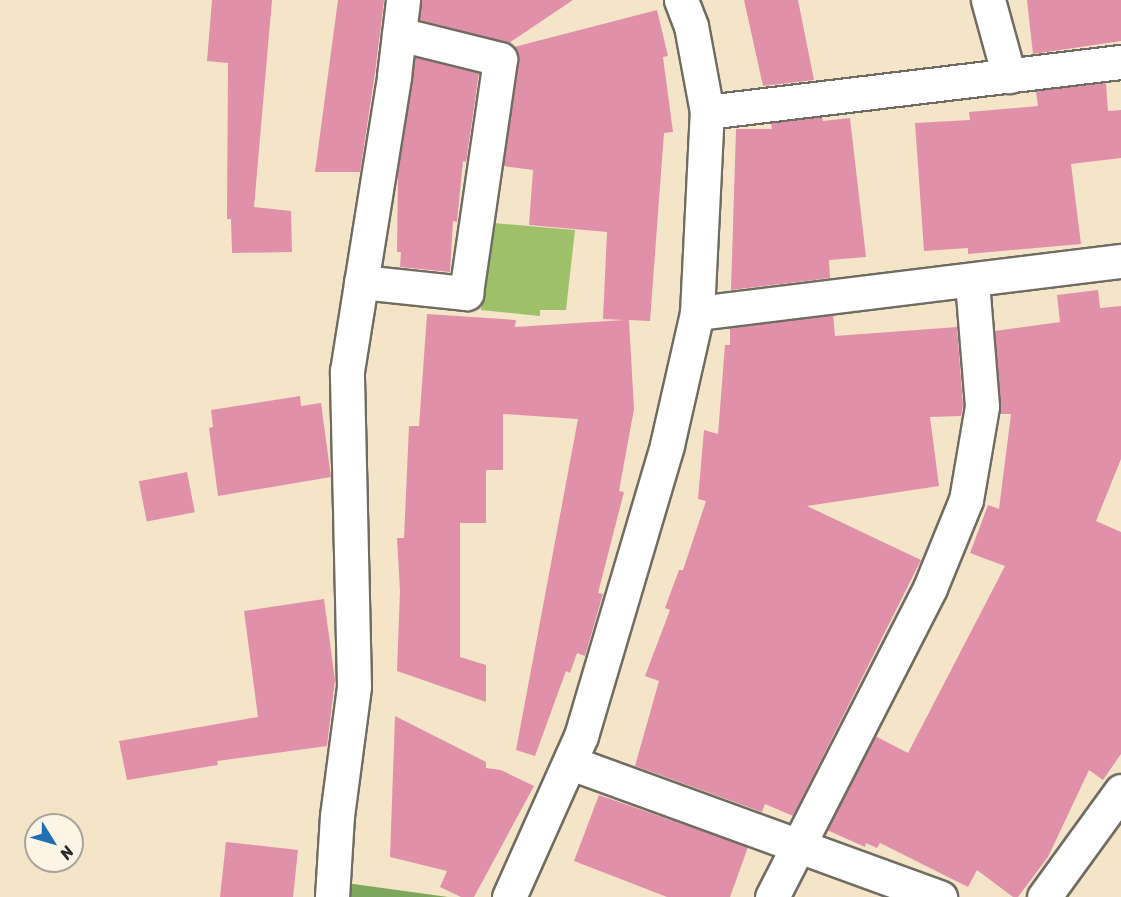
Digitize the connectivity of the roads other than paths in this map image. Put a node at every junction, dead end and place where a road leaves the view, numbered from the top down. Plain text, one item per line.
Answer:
1 (403, 0) edge
2 (681, 0) edge
3 (988, 0) edge
4 (399, 34) junction
5 (1121, 62) edge
6 (1009, 76) junction
7 (706, 112) junction
8 (1121, 261) edge
9 (972, 281) junction
10 (361, 282) junction
11 (697, 313) junction
12 (571, 764) junction
13 (1121, 791) edge
14 (799, 845) junction
15 (332, 897) edge
16 (509, 897) edge
17 (772, 897) edge
18 (940, 897) edge
19 (1044, 897) edge

1 - 4 street
2 - 7 street
3 - 6 street
4 - 10 street
4 - 10 street
5 - 6 street
6 - 7 street
7 - 11 street
8 - 9 street
9 - 11 street
9 - 14 street
10 - 15 street
11 - 12 street
12 - 14 street
12 - 16 street
13 - 19 street
14 - 17 street
14 - 18 street

